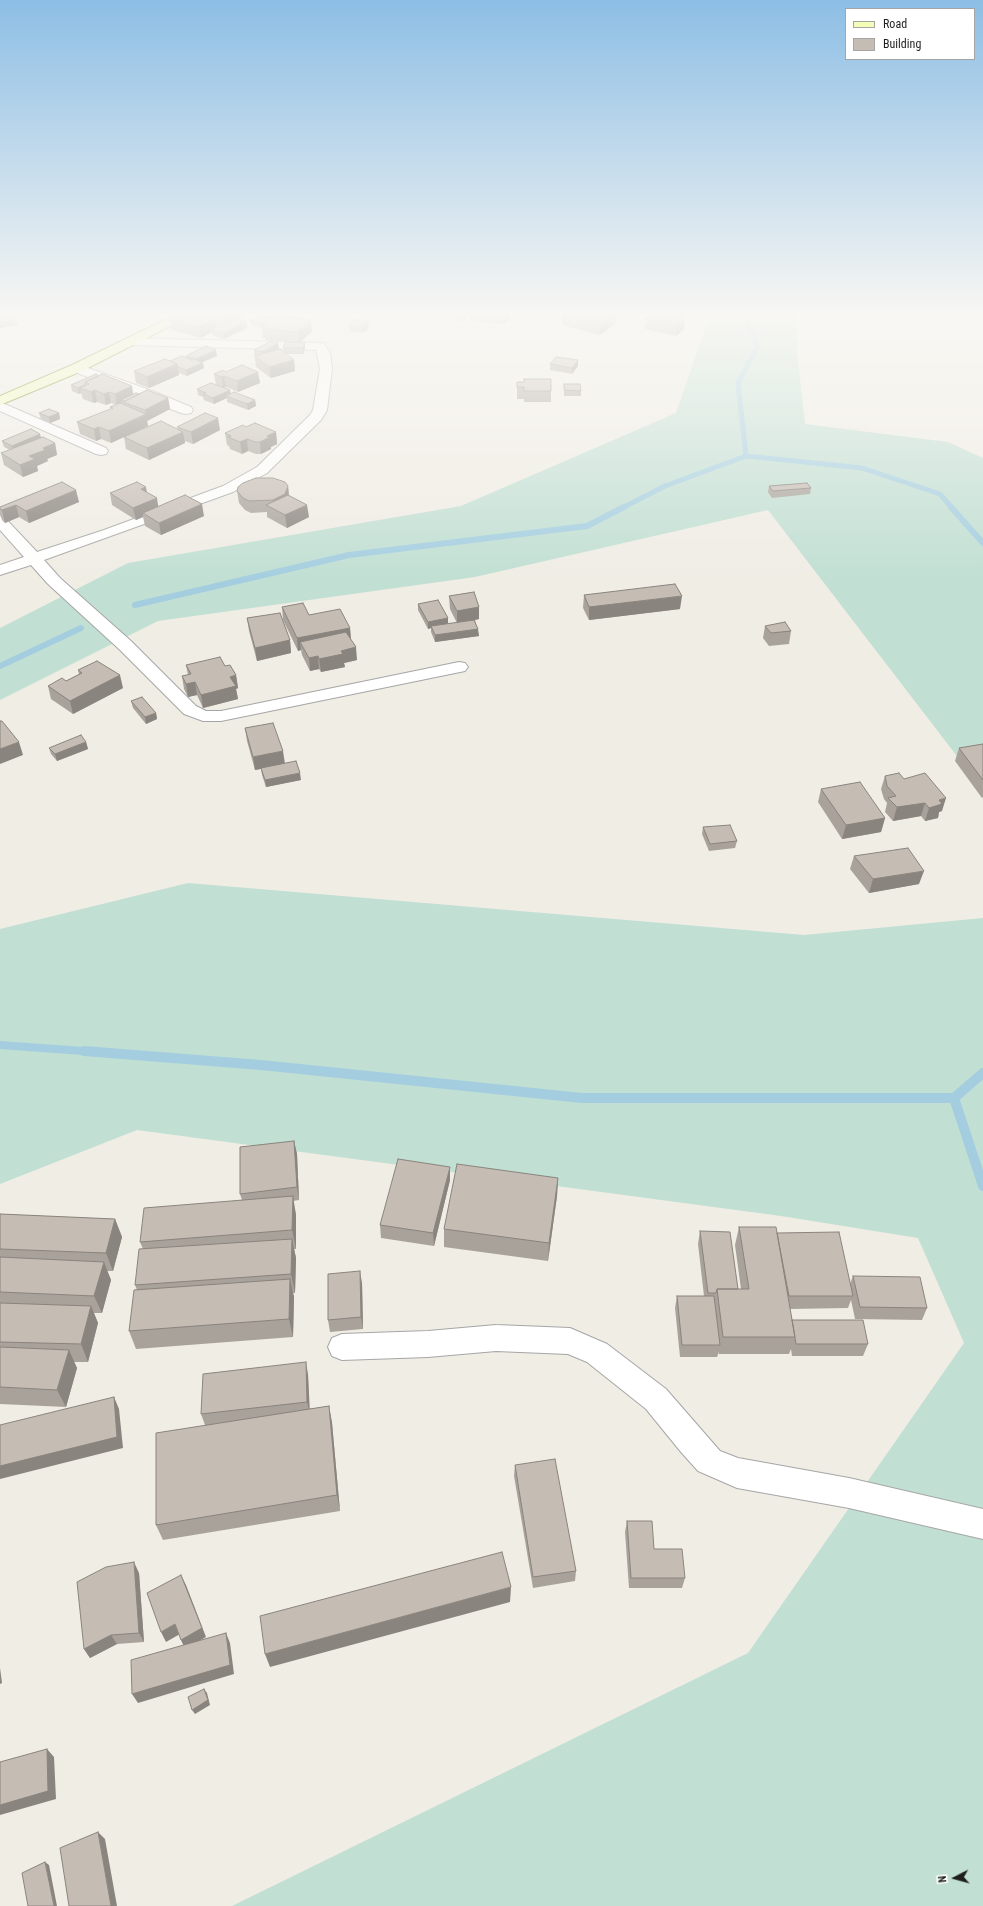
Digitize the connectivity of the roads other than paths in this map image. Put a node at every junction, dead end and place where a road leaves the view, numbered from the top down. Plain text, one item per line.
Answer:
1 (169, 403) edge
2 (321, 403) edge
3 (0, 406) edge
4 (186, 410) dead end
5 (101, 451) dead end
6 (0, 522) edge
7 (34, 559) junction
8 (0, 570) edge
9 (459, 667) dead end
10 (342, 1347) dead end
11 (983, 1524) edge

1 - 4 street
2 - 7 street
3 - 5 street
6 - 7 street
7 - 8 street
7 - 9 street
10 - 11 street

